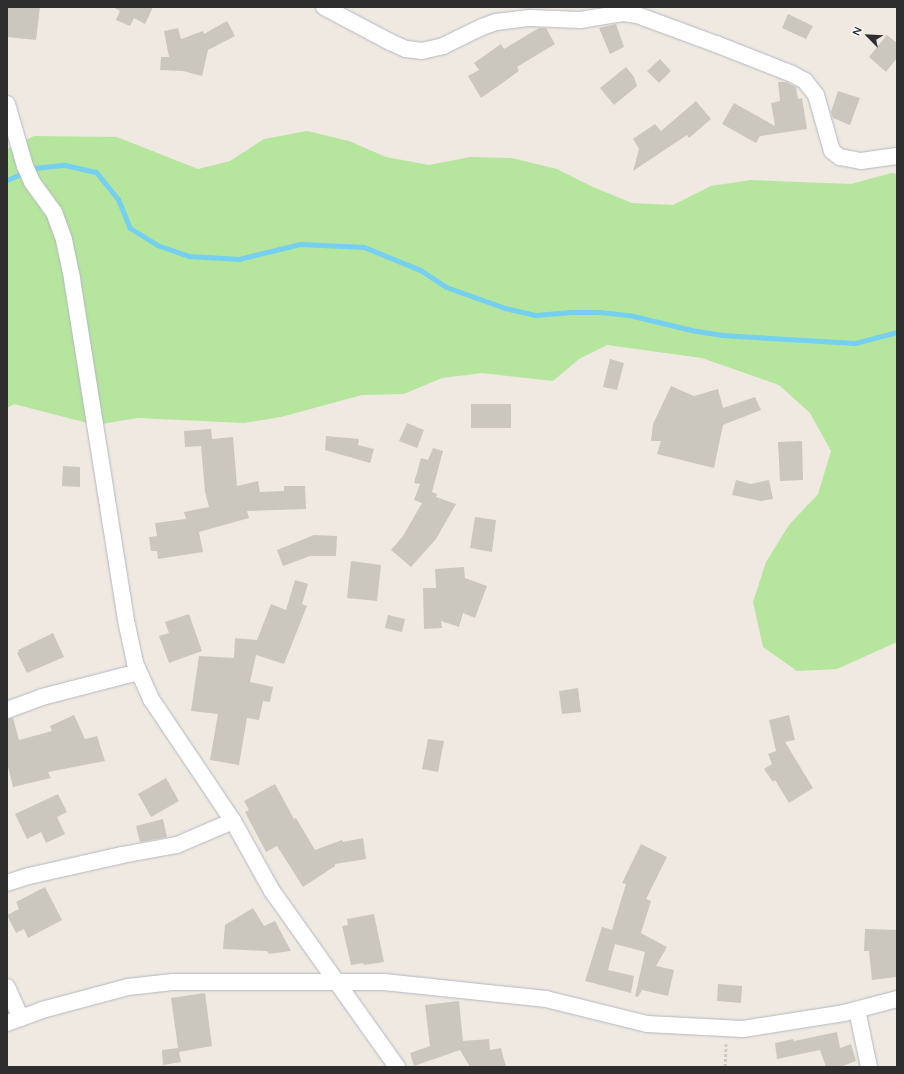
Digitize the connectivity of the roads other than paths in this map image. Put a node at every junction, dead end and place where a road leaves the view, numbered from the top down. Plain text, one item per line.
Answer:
1 (324, 7) edge
2 (530, 12) edge
3 (7, 104) edge
4 (897, 156) edge
5 (139, 672) junction
6 (7, 710) edge
7 (233, 821) junction
8 (7, 883) edge
9 (338, 982) junction
10 (7, 986) edge
11 (897, 998) edge
12 (857, 1010) junction
13 (14, 1020) edge
14 (391, 1064) edge
15 (870, 1067) edge

1 - 2 street
2 - 4 street
3 - 5 street
5 - 6 street
5 - 7 street
7 - 8 street
7 - 9 street
9 - 12 street
9 - 13 street
9 - 14 street
10 - 13 street
11 - 12 street
12 - 15 street

